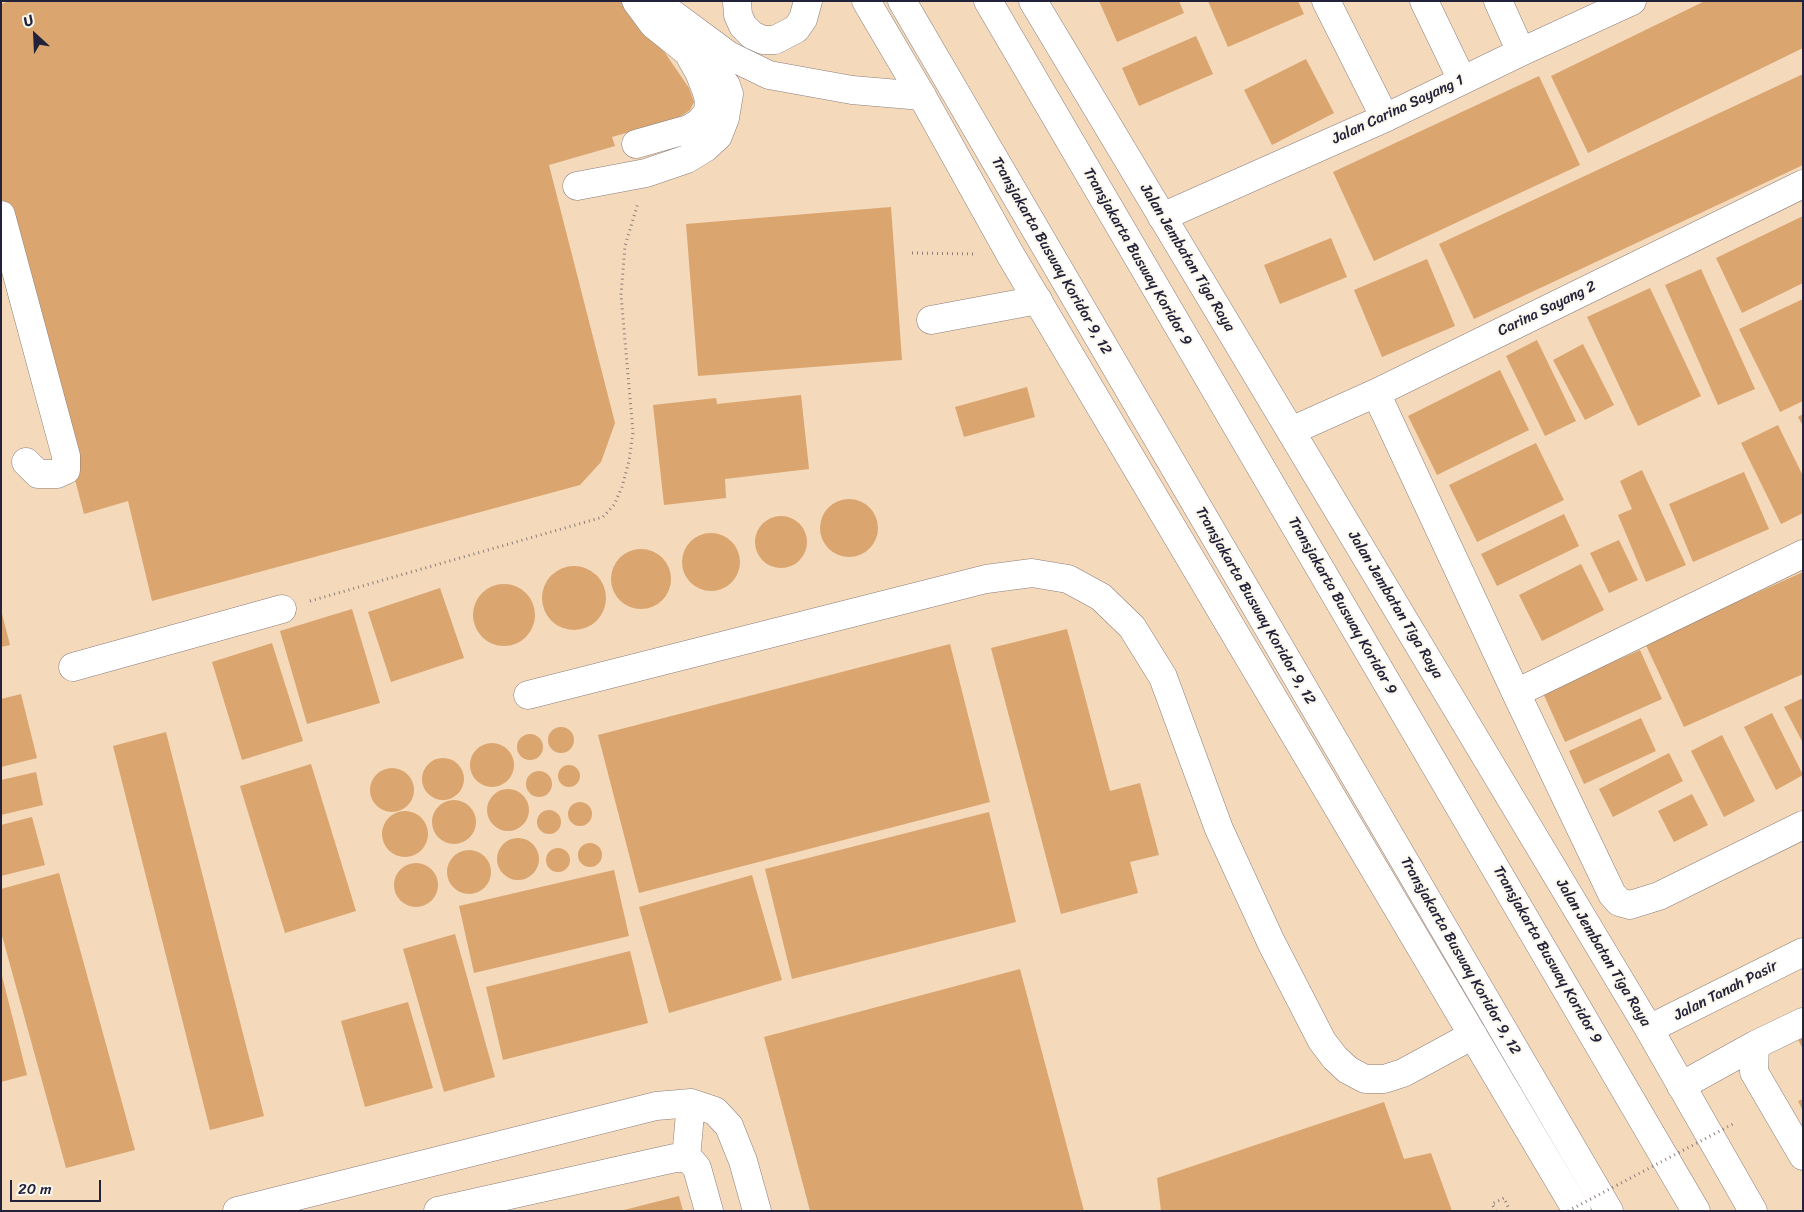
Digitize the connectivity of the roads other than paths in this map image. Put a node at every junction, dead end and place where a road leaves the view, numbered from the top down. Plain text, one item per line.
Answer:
1 (636, 1) edge
2 (655, 1) edge
3 (808, 1) edge
4 (866, 1) edge
5 (902, 1) edge
6 (988, 1) edge
7 (1033, 1) edge
8 (1326, 1) edge
9 (1424, 1) edge
10 (1498, 1) edge
11 (1632, 1) edge
12 (737, 2) edge
13 (679, 19) junction
14 (685, 50) junction
15 (1521, 52) junction
16 (1462, 80) junction
17 (922, 96) junction
18 (1384, 118) junction
19 (636, 144) dead end
20 (1803, 184) edge
21 (577, 186) dead end
22 (1, 215) edge
23 (1162, 217) junction
24 (1038, 300) junction
25 (931, 320) dead end
26 (1376, 393) junction
27 (1291, 431) junction
28 (26, 462) dead end
29 (1803, 554) edge
30 (282, 609) road end
31 (74, 667) dead end
32 (1516, 693) junction
33 (528, 695) dead end
34 (1803, 825) edge
35 (1803, 952) edge
36 (1803, 1022) edge
37 (1649, 1030) junction
38 (1474, 1035) junction
39 (1755, 1045) junction
40 (1682, 1086) junction
41 (691, 1103) junction
42 (1803, 1156) edge
43 (686, 1158) junction
44 (237, 1211) edge
45 (438, 1211) edge
46 (709, 1211) edge
47 (757, 1211) edge
48 (1577, 1211) edge
49 (1609, 1211) edge
50 (1696, 1211) edge
51 (1754, 1211) edge

1 - 14 main road
2 - 13 main road
3 - 12 main road
4 - 17 main road
5 - 49 main road, Transjakarta Busway Koridor 9, 12
6 - 50 main road, Transjakarta Busway Koridor 9
7 - 23 main road, Jalan Jembatan Tiga Raya
8 - 18 main road
9 - 16 main road
10 - 15 main road
11 - 15 main road, Jalan Carina Sayang 1
12 - 13 main road
13 - 17 main road
14 - 19 main road
14 - 21 main road
15 - 16 main road, Jalan Carina Sayang 1
16 - 18 main road, Jalan Carina Sayang 1
17 - 24 main road
18 - 23 main road, Jalan Carina Sayang 1
20 - 26 main road, Carina Sayang 2
22 - 28 main road
23 - 27 main road, Jalan Jembatan Tiga Raya
24 - 25 main road
24 - 38 main road
26 - 27 main road, Carina Sayang 2
26 - 32 main road
27 - 37 main road, Jalan Jembatan Tiga Raya
29 - 32 main road
30 - 31 main road
32 - 34 main road
33 - 38 main road
35 - 37 main road, Jalan Tanah Pasir
36 - 39 main road
37 - 40 main road, Jalan Jembatan Tiga Raya
38 - 48 main road
39 - 40 main road
39 - 42 main road
40 - 51 main road, Jalan Jembatan Tiga Raya
41 - 43 main road
41 - 44 main road
41 - 47 main road
43 - 45 main road
43 - 46 main road

